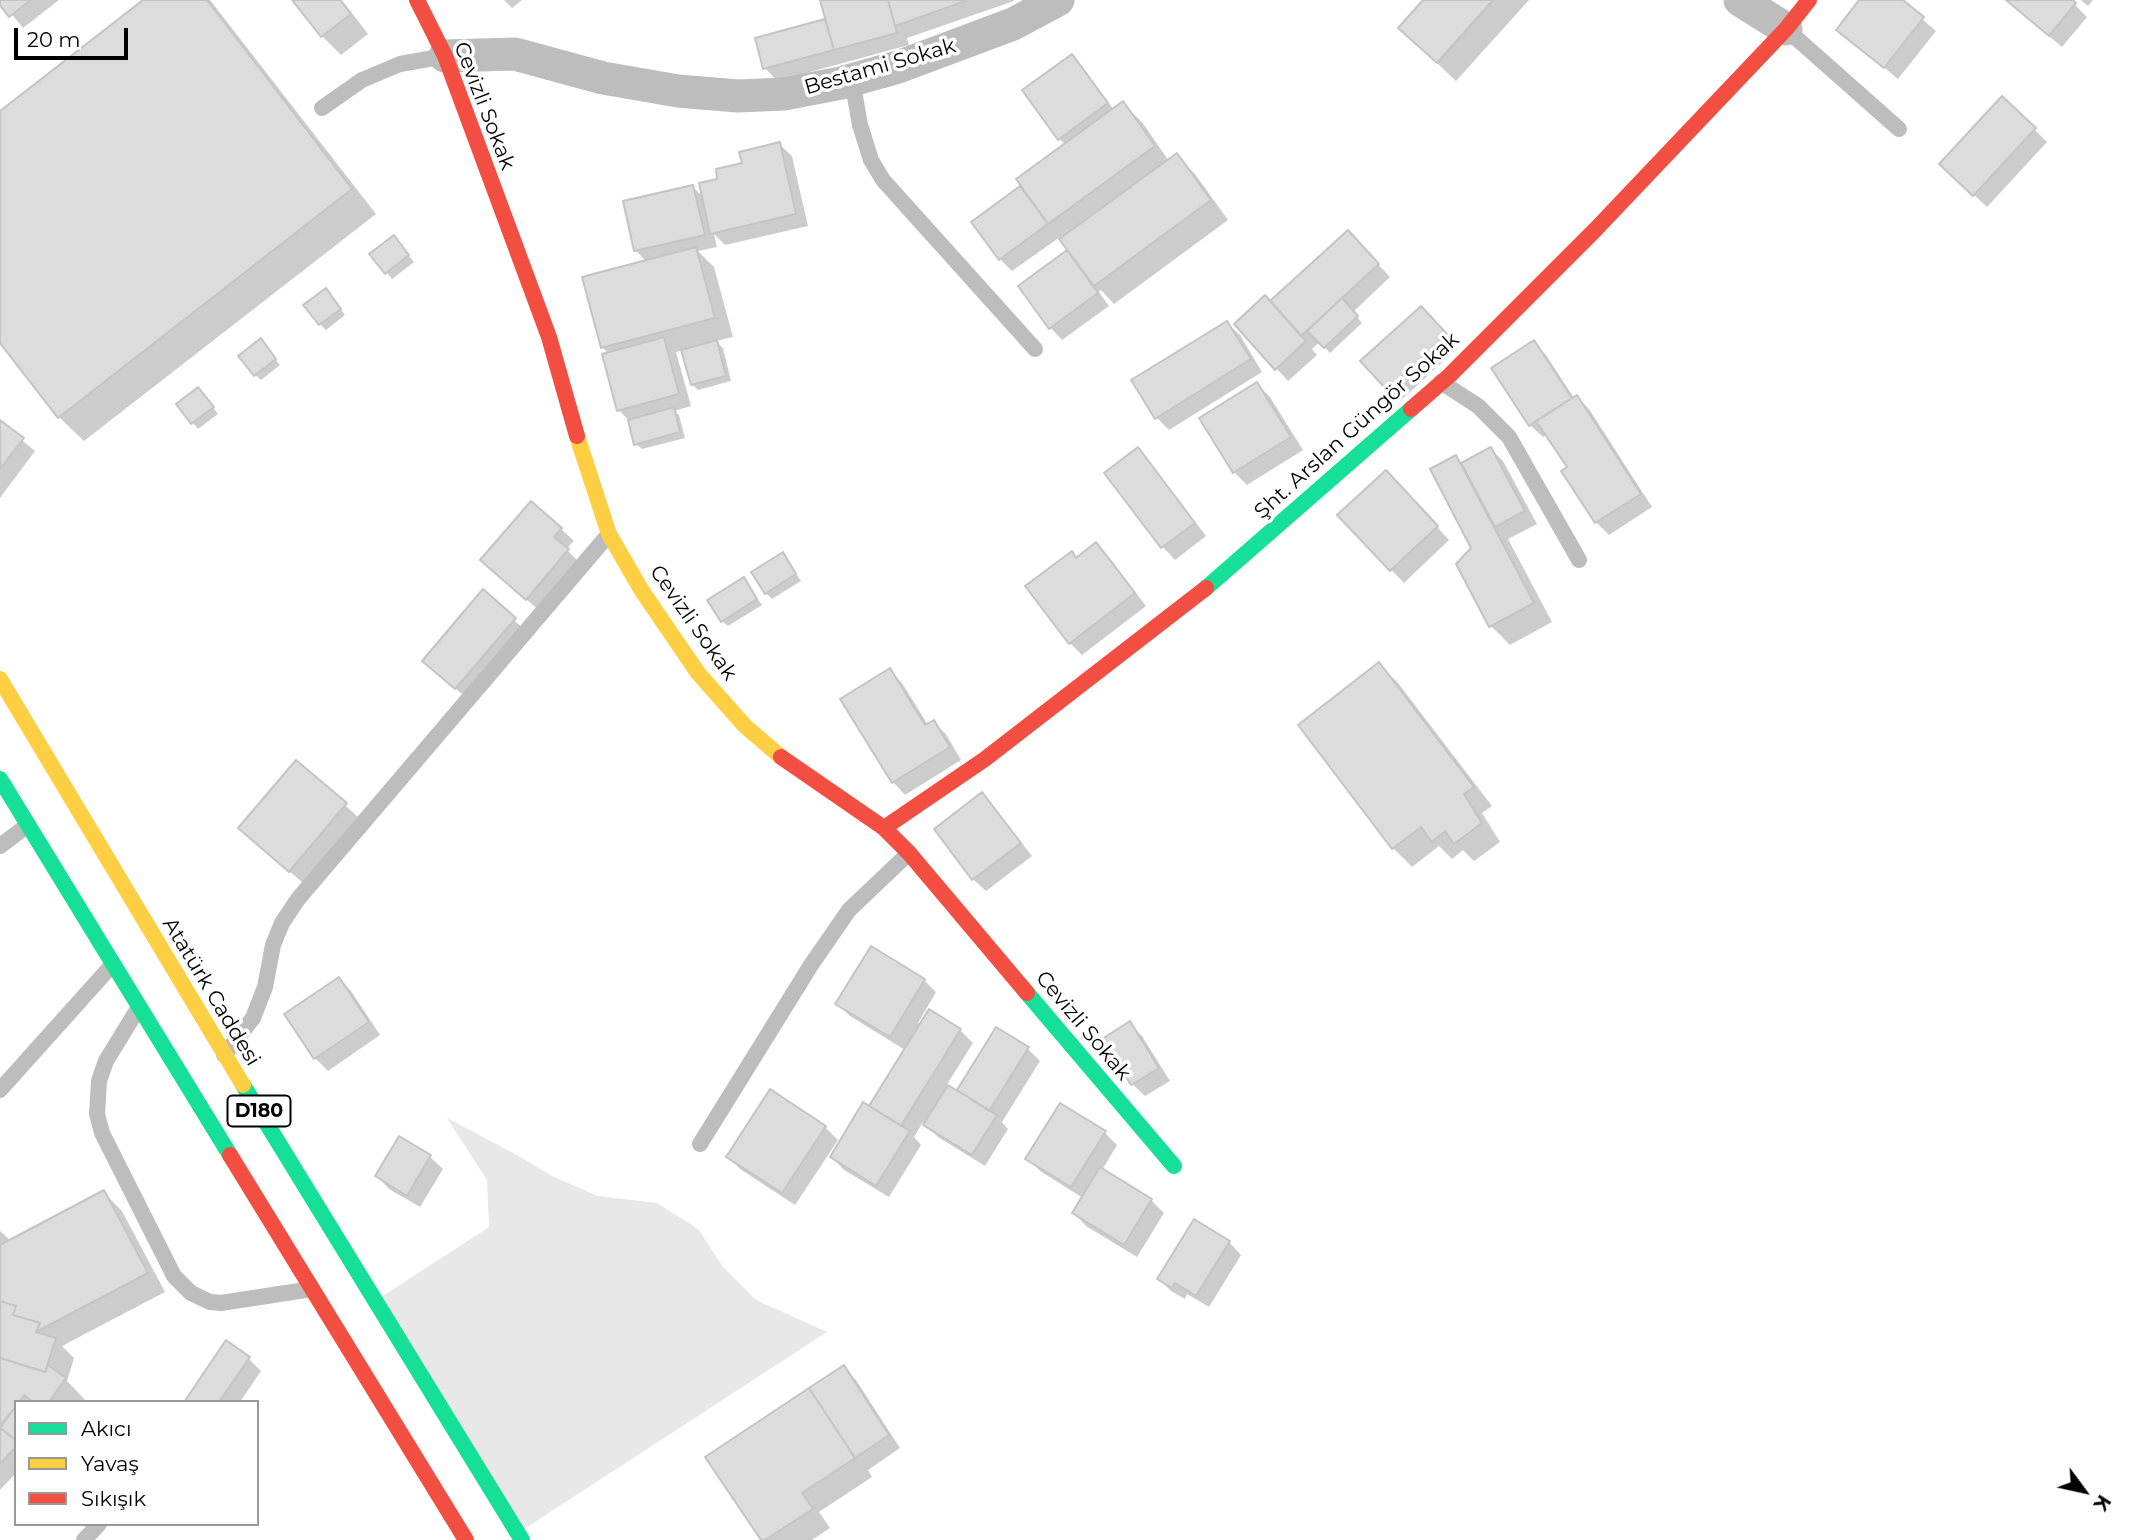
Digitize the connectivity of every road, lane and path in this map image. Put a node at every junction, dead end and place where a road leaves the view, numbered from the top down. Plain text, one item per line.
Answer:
1 (417, 0) edge
2 (1058, 0) edge
3 (1740, 0) edge
4 (1809, 0) edge
5 (1786, 29) junction
6 (444, 56) junction
7 (852, 79) junction
8 (321, 108) dead end
9 (1899, 129) dead end
10 (1035, 349) dead end
11 (1441, 382) junction
12 (609, 534) junction
13 (1579, 560) dead end
14 (0, 679) edge
15 (0, 779) edge
16 (6, 800) edge
17 (28, 825) junction
18 (884, 828) junction
19 (0, 846) edge
20 (909, 853) junction
21 (113, 964) junction
22 (139, 1007) junction
23 (224, 1055) junction
24 (0, 1090) edge
25 (700, 1144) dead end
26 (1174, 1166) dead end
27 (312, 1289) junction
28 (97, 1526) edge
29 (84, 1540) edge
30 (466, 1540) edge
31 (522, 1540) edge

1 - 6 main road, Cevizli Sokak
2 - 7 street, Bestami Sokak
3 - 5 street
4 - 5 main road, Şht. Arslan Güngör Sokak
5 - 9 lane
5 - 11 main road, Şht. Arslan Güngör Sokak
6 - 7 street, Bestami Sokak
6 - 8 lane
6 - 12 main road, Cevizli Sokak
7 - 10 lane
11 - 13 lane
11 - 18 main road, Şht. Arslan Güngör Sokak
12 - 18 main road, Cevizli Sokak
12 - 23 lane
14 - 23 main road, Atatürk Caddesi / D180
15 - 16 main road, D180
16 - 17 main road, D180
17 - 19 lane
17 - 21 main road, D180
18 - 20 main road, Cevizli Sokak
20 - 25 lane
20 - 26 main road, Cevizli Sokak
21 - 22 main road, D180
21 - 24 lane
22 - 27 main road, D180
22 - 27 lane
23 - 31 main road, Atatürk Caddesi / D180
27 - 30 main road, D180
28 - 29 lane

